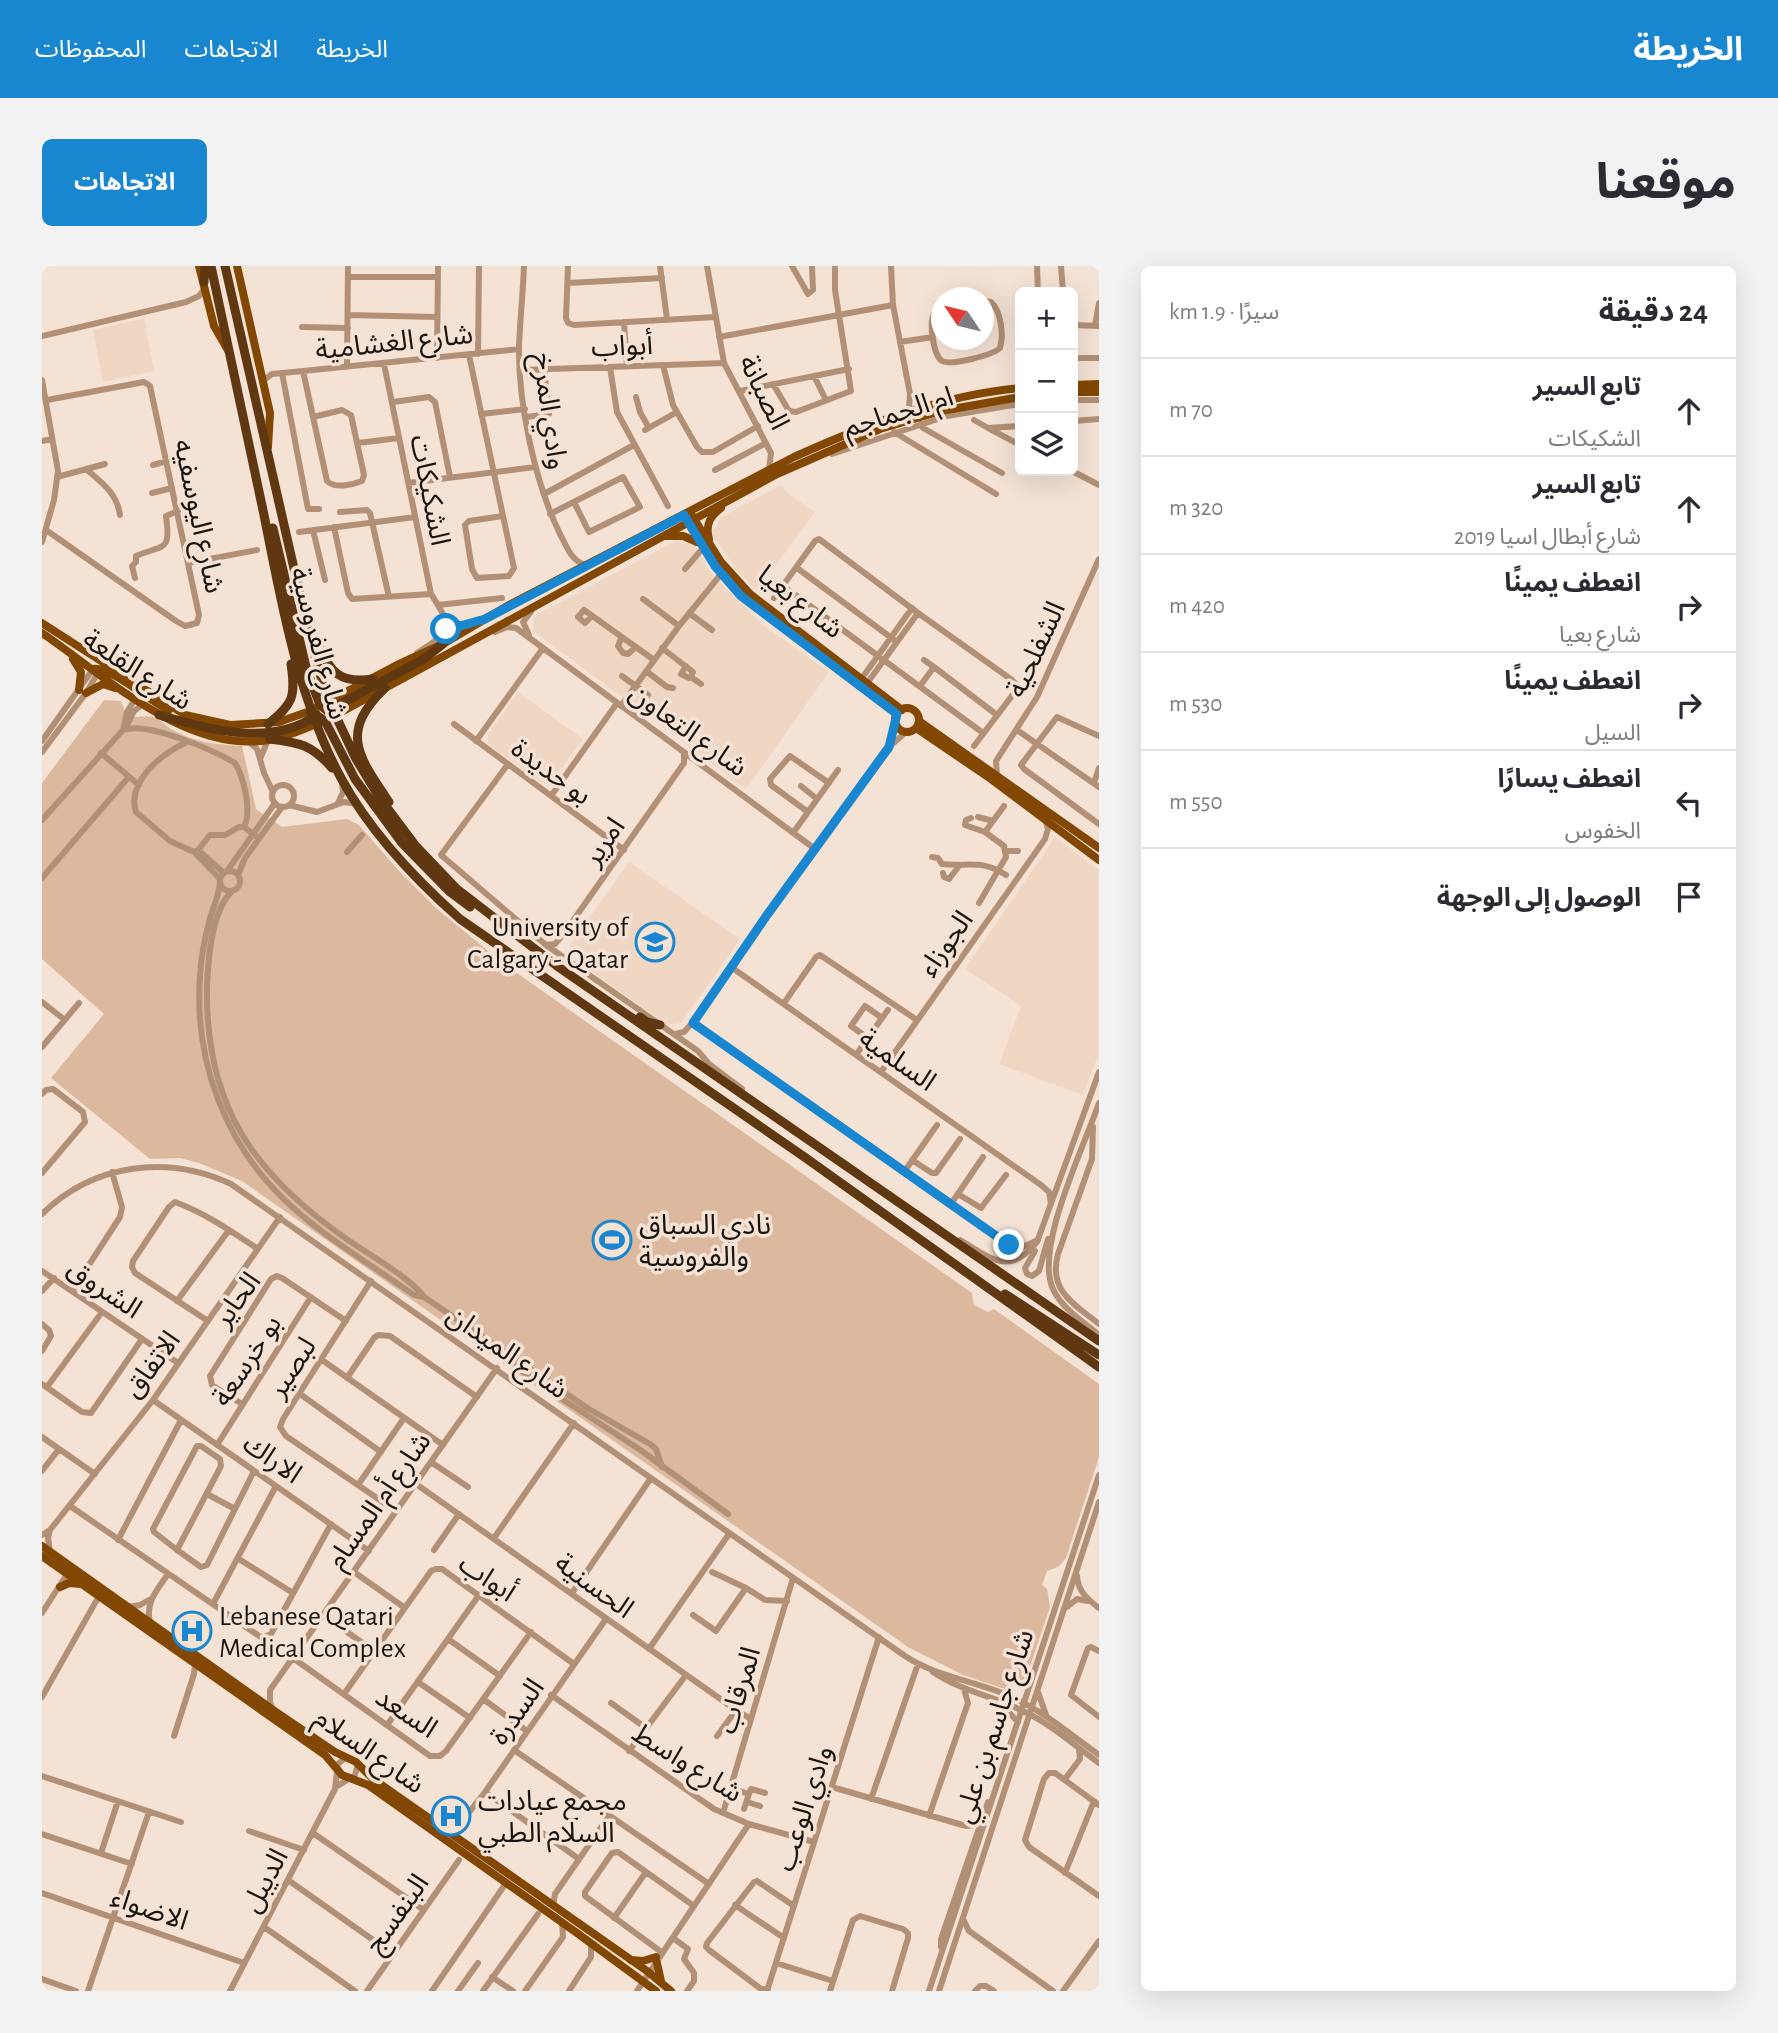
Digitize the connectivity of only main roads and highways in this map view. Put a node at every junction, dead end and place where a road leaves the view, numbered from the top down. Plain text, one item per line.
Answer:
1 (199, 266) edge
2 (205, 266) edge
3 (211, 266) edge
4 (228, 266) edge
5 (237, 266) edge
6 (205, 285) junction
7 (229, 353) junction
8 (1099, 384) edge
9 (1078, 385) edge
10 (1015, 389) edge
11 (1078, 392) edge
12 (1099, 392) edge
13 (1015, 398) edge
14 (268, 450) junction
15 (788, 464) junction
16 (773, 472) junction
17 (263, 509) junction
18 (689, 517) junction
19 (656, 539) junction
20 (705, 547) junction
21 (282, 604) junction
22 (43, 628) edge
23 (309, 632) junction
24 (443, 644) junction
25 (97, 670) junction
26 (373, 679) junction
27 (385, 688) junction
28 (132, 697) junction
29 (322, 713) junction
30 (159, 715) junction
31 (185, 715) junction
32 (898, 716) junction
33 (268, 724) junction
34 (917, 725) junction
35 (269, 740) junction
36 (341, 778) junction
37 (1099, 848) edge
38 (1099, 860) edge
39 (439, 870) junction
40 (500, 922) junction
41 (557, 966) junction
42 (660, 1025) road end
43 (970, 1275) junction
44 (1099, 1341) edge
45 (1071, 1347) junction
46 (1099, 1355) edge
47 (1099, 1367) edge
48 (1099, 1373) edge
49 (45, 1551) edge
50 (55, 1565) junction
51 (69, 1569) junction
52 (84, 1585) junction
53 (629, 1959) junction
54 (663, 1984) junction
55 (637, 1991) edge
56 (655, 1991) edge
57 (671, 1991) edge

1 - 6 main road, شارع الفروسية
2 - 6 highway
3 - 7 highway, شارع الفروسية
4 - 14 highway, شارع الفروسية
5 - 14 main road, شارع الفروسية
6 - 7 main road, شارع الفروسية
7 - 17 highway, شارع الفروسية
8 - 9 main road
10 - 15 main road
11 - 12 main road
13 - 15 main road
14 - 23 highway, شارع الفروسية
15 - 16 main road
16 - 18 main road
16 - 20 main road
17 - 21 highway, شارع الفروسية
17 - 29 highway
18 - 19 main road
18 - 20 main road, شارع بعيا
18 - 24 main road
19 - 20 main road
19 - 27 main road
20 - 32 main road, شارع بعيا
20 - 32 main road, شارع بعيا
21 - 29 highway, شارع الفروسية
21 - 33 highway
22 - 25 main road, شارع القلعة
22 - 28 main road
22 - 31 main road, شارع القلعة
23 - 26 highway
23 - 29 highway, شارع الفروسية
24 - 26 main road
24 - 29 highway
25 - 28 main road, شارع القلعة
25 - 31 main road
26 - 29 main road
27 - 29 main road
27 - 39 highway
28 - 30 main road, شارع القلعة
29 - 30 highway
29 - 33 main road, شارع القلعة
29 - 35 main road, شارع القلعة
29 - 36 highway, شارع الفروسية
29 - 39 highway, شارع الفروسية
29 - 40 highway
30 - 35 main road, شارع القلعة
31 - 33 main road, شارع القلعة
32 - 34 main road
32 - 34 main road
34 - 37 main road
34 - 38 main road
35 - 36 highway
36 - 43 highway, شارع الفروسية
39 - 40 highway, شارع الفروسية
40 - 41 highway, شارع الفروسية
41 - 42 highway
41 - 44 highway, شارع الفروسية
43 - 45 highway, شارع الفروسية
43 - 46 highway
45 - 47 highway, شارع الفروسية
45 - 48 highway
49 - 50 main road, شارع السلام
49 - 51 main road, شارع السلام
50 - 51 main road, شارع السلام
50 - 52 main road
51 - 52 main road, شارع السلام
51 - 53 main road, شارع السلام
52 - 56 main road, شارع السلام
53 - 54 main road, شارع السلام
53 - 54 main road
54 - 57 main road, شارع السلام
55 - 56 main road

